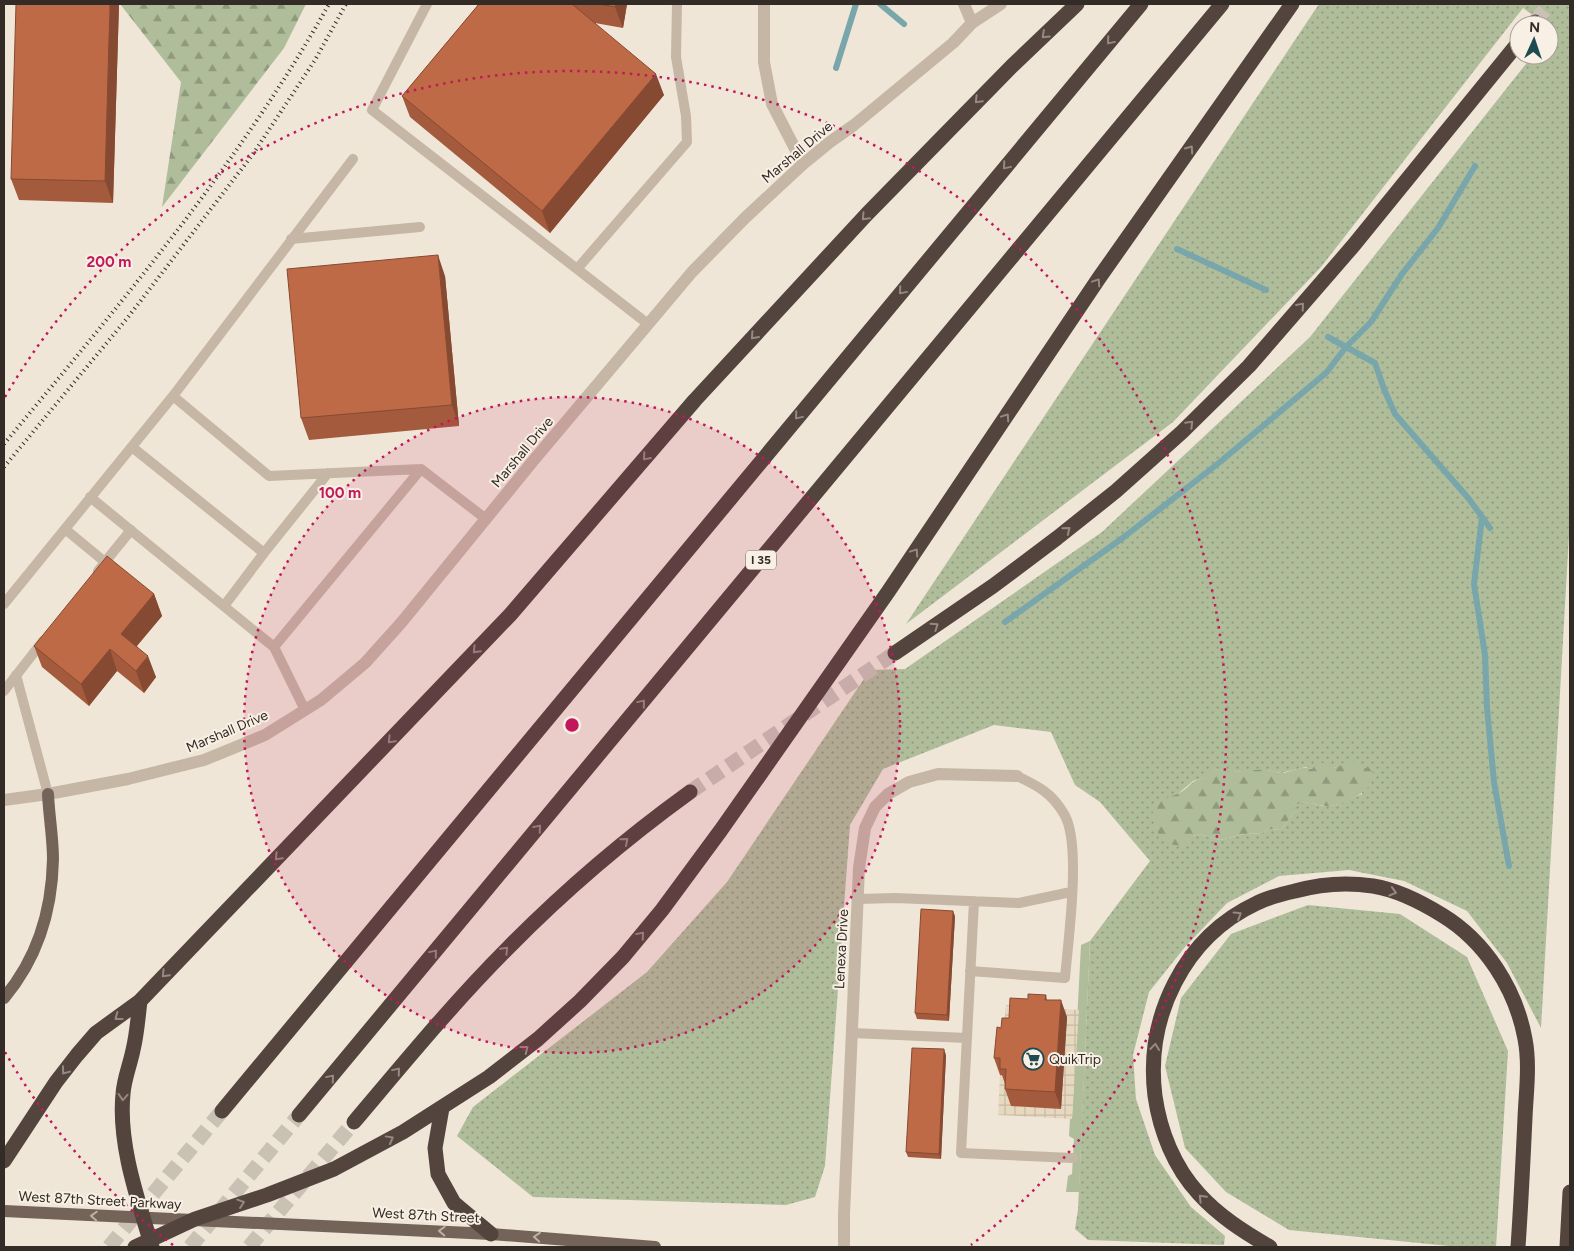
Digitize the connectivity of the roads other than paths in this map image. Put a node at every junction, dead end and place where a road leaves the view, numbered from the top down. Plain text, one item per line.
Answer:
1 (427, 4) edge
2 (677, 4) edge
3 (764, 4) edge
4 (964, 4) edge
5 (1001, 4) edge
6 (1077, 4) edge
7 (1141, 4) edge
8 (1222, 4) edge
9 (1292, 4) edge
10 (972, 23) junction
11 (1509, 54) edge
12 (353, 159) dead end
13 (803, 164) junction
14 (420, 228) dead end
15 (291, 239) junction
16 (577, 269) junction
17 (648, 324) junction
18 (173, 396) junction
19 (132, 447) junction
20 (421, 469) junction
21 (328, 473) junction
22 (90, 497) junction
23 (486, 519) junction
24 (66, 529) junction
25 (131, 530) junction
26 (264, 553) junction
27 (105, 562) junction
28 (93, 577) edge
29 (4, 604) edge
30 (224, 606) junction
31 (52, 630) edge
32 (274, 647) junction
33 (895, 653) tunnel mouth
34 (16, 675) junction
35 (4, 691) edge
36 (305, 710) junction
37 (1017, 776) joint
38 (690, 792) tunnel mouth
39 (48, 794) junction
40 (4, 800) edge
41 (1071, 892) junction
42 (858, 898) junction
43 (974, 901) junction
44 (970, 971) junction
45 (4, 998) edge
46 (140, 1001) junction
47 (852, 1033) junction
48 (967, 1038) junction
49 (442, 1108) junction
50 (222, 1111) tunnel mouth
51 (299, 1115) tunnel mouth
52 (354, 1122) tunnel mouth
53 (1073, 1158) dead end
54 (4, 1161) edge
55 (1570, 1192) edge
56 (4, 1211) edge
57 (143, 1218) junction
58 (195, 1219) junction
59 (491, 1234) junction
60 (151, 1244) edge
61 (135, 1247) edge
62 (655, 1247) edge
63 (844, 1247) edge
64 (1270, 1247) edge
65 (1518, 1247) edge
66 (1568, 1247) edge

1 - 16 lane
2 - 16 lane
3 - 13 street
4 - 10 street
5 - 10 street, Marshall Drive
6 -> 46 highway
7 -> 50 highway
51 -> 8 highway, I 35
49 -> 9 highway
10 - 13 street, Marshall Drive
33 -> 11 highway
12 - 15 lane
13 - 17 street, Marshall Drive
14 - 15 lane
15 - 18 lane
16 - 17 lane
17 - 23 street, Marshall Drive
18 - 19 lane
18 - 21 lane
19 - 22 lane
19 - 26 lane
20 - 21 lane
20 - 23 lane
20 - 32 lane
21 - 26 lane
22 - 24 lane
22 - 25 lane
23 - 36 street, Marshall Drive
24 - 27 lane
24 - 29 lane
25 - 27 lane
25 - 30 lane
26 - 30 lane
27 - 28 lane
30 - 32 lane
31 - 34 lane
32 - 36 lane
34 - 35 lane
34 - 39 lane
36 - 39 street, Marshall Drive
37 - 41 lane
37 - 42 street, Lenexa Drive
52 -> 38 highway
39 - 40 street, Marshall Drive
39 - 45 main road
41 - 43 lane
41 - 44 lane
42 - 43 lane
42 - 47 street, Lenexa Drive
43 - 44 lane
44 - 48 lane
46 -> 54 highway
46 -> 57 highway
47 - 48 lane
47 - 63 street, Lenexa Drive
48 - 53 lane
58 -> 49 highway
49 - 59 highway
55 - 66 highway
57 -> 56 main road, West 87th Street Parkway
57 - 58 main road, West 87th Street Parkway
57 - 60 highway
59 -> 58 main road, West 87th Street
58 - 60 highway
62 -> 59 main road, West 87th Street
60 - 61 highway
64 -> 65 highway

